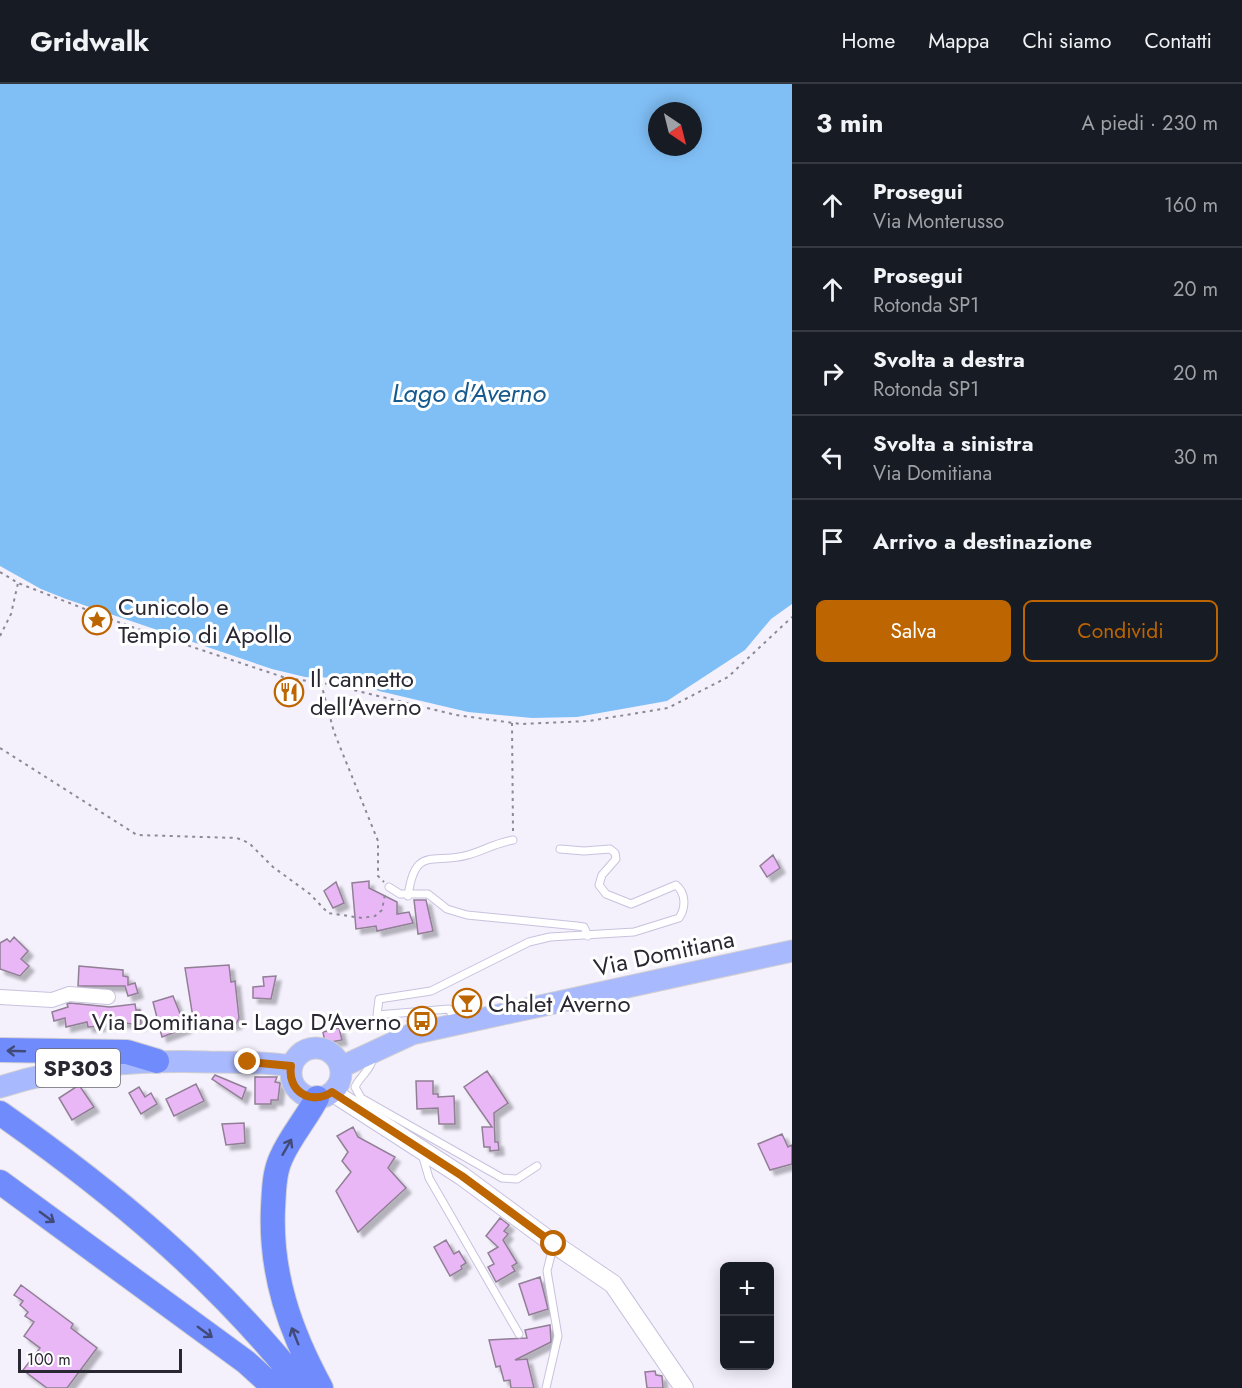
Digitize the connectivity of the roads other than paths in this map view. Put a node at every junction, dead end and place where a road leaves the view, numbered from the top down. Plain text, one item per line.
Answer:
1 (513, 840) road end
2 (560, 849) dead end
3 (389, 887) road end
4 (408, 896) junction
5 (588, 936) junction
6 (792, 951) edge
7 (0, 997) edge
8 (108, 997) dead end
9 (456, 1024) junction
10 (0, 1050) edge
11 (371, 1053) junction
12 (157, 1061) junction
13 (291, 1066) junction
14 (341, 1067) junction
15 (0, 1087) edge
16 (325, 1095) junction
17 (4, 1124) edge
18 (420, 1149) junction
19 (537, 1166) dead end
20 (0, 1182) edge
21 (554, 1244) junction
22 (519, 1334) dead end
23 (284, 1388) edge
24 (303, 1388) edge
25 (321, 1388) edge
26 (546, 1388) edge
27 (684, 1388) edge

1 - 4 lane
2 - 5 lane
3 - 4 lane
4 - 5 lane
5 - 9 lane
6 - 9 main road, Via Domitiana
7 - 8 street
9 - 11 main road, Via Domitiana
12 -> 10 highway
11 - 14 main road, Via Domitiana
11 - 19 lane
12 - 13 main road, SP303
12 - 15 main road, SP303
13 - 14 main road
13 - 16 main road
14 - 16 main road
16 - 18 street
25 -> 16 highway
17 - 23 highway
17 - 24 highway
18 - 21 street
18 - 22 lane
20 -> 23 highway
21 - 26 lane
21 - 27 street

